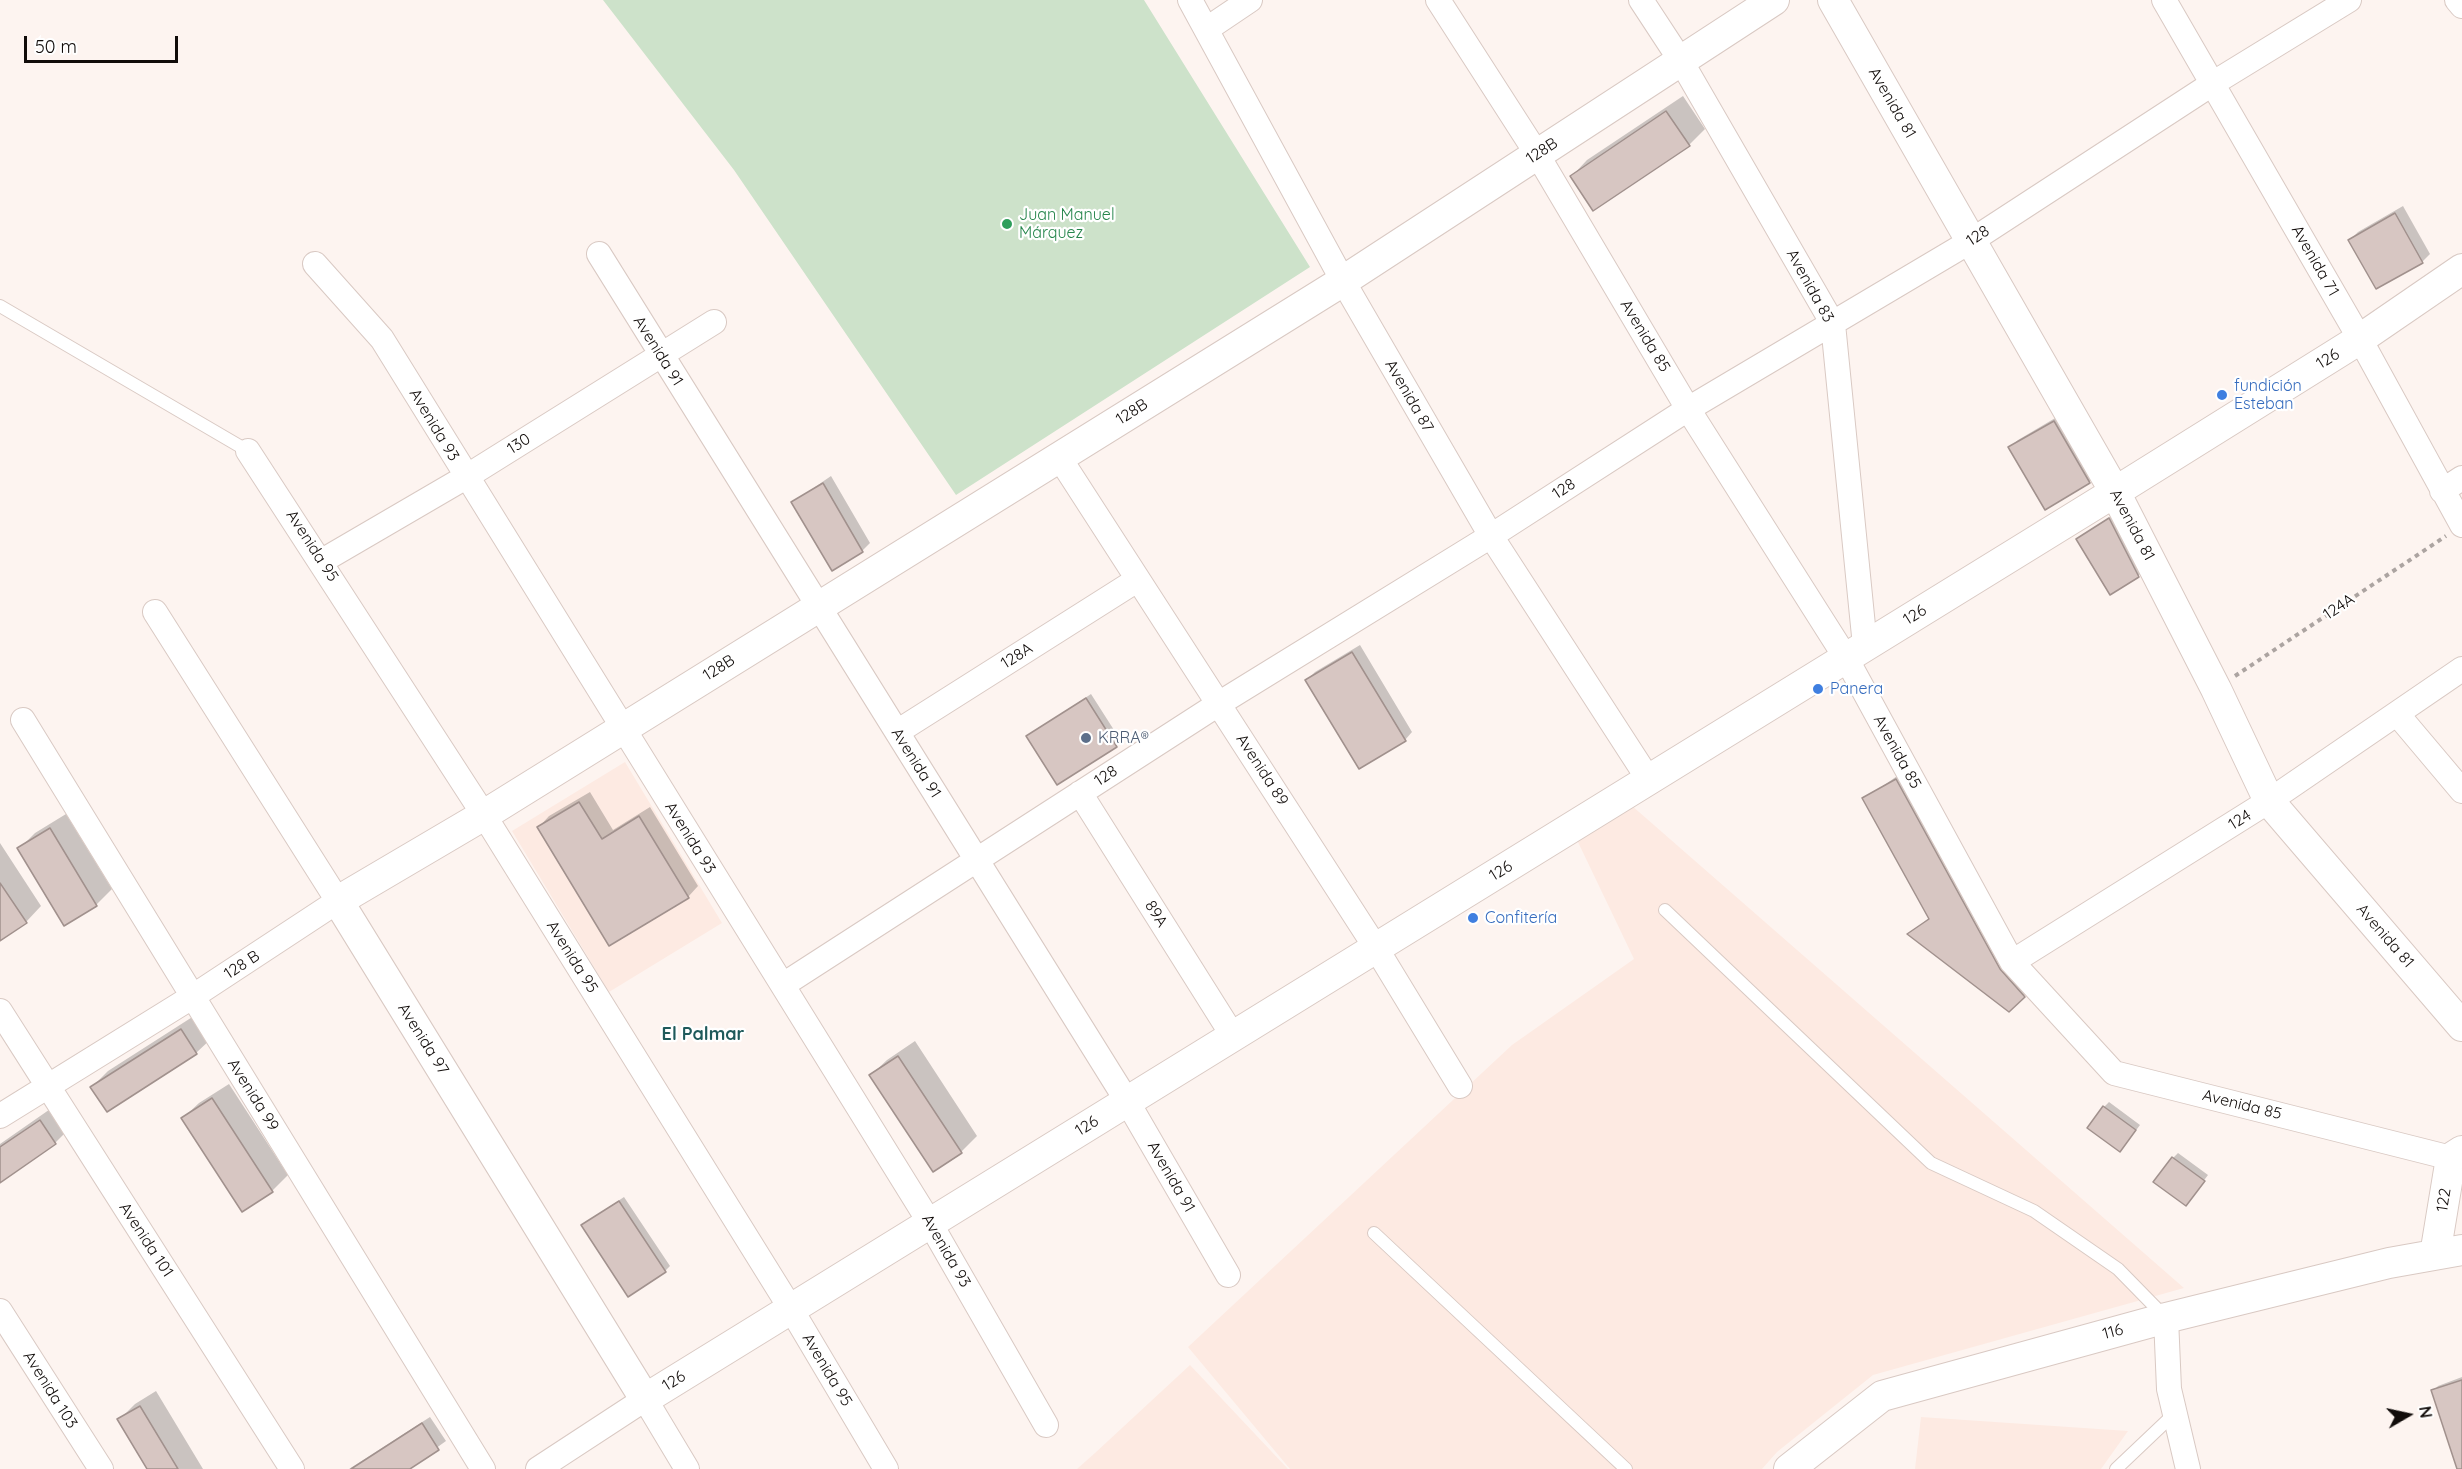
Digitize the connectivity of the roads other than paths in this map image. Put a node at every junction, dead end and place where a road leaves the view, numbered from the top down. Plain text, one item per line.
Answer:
1 (1190, 0) edge
2 (1250, 0) edge
3 (1438, 0) edge
4 (1641, 0) edge
5 (1774, 0) edge
6 (1833, 0) edge
7 (2164, 0) edge
8 (2349, 0) edge
9 (2457, 0) edge
10 (2462, 6) edge
11 (1207, 29) junction
12 (1681, 61) junction
13 (2212, 84) junction
14 (1537, 154) junction
15 (1971, 241) junction
16 (599, 254) dead end
17 (315, 264) dead end
18 (2462, 269) edge
19 (1343, 281) junction
20 (0, 306) edge
21 (714, 322) dead end
22 (1833, 324) junction
23 (2360, 339) junction
24 (661, 356) junction
25 (1688, 409) junction
26 (248, 451) joint
27 (1059, 457) junction
28 (466, 477) junction
29 (2452, 485) edge
30 (2115, 492) junction
31 (2457, 528) edge
32 (1491, 537) junction
33 (322, 561) junction
34 (1137, 580) junction
35 (819, 605) junction
36 (155, 612) dead end
37 (1856, 652) junction
38 (2462, 669) edge
39 (1220, 704) junction
40 (2398, 715) junction
41 (23, 720) dead end
42 (623, 729) junction
43 (897, 732) junction
44 (1649, 780) junction
45 (2462, 791) edge
46 (1080, 793) junction
47 (2269, 801) junction
48 (484, 815) junction
49 (977, 859) junction
50 (338, 902) junction
51 (1665, 910) dead end
52 (1376, 948) junction
53 (2012, 962) junction
54 (783, 986) junction
55 (192, 997) junction
56 (0, 1011) edge
57 (2462, 1026) edge
58 (1233, 1036) junction
59 (48, 1086) junction
60 (1460, 1086) dead end
61 (1127, 1101) junction
62 (0, 1116) edge
63 (2456, 1155) edge
64 (930, 1223) junction
65 (1374, 1233) dead end
66 (2448, 1252) edge
67 (1228, 1275) dead end
68 (791, 1309) junction
69 (0, 1311) edge
70 (2166, 1318) junction
71 (2169, 1389) junction
72 (645, 1399) junction
73 (1046, 1425) dead end
74 (101, 1469) edge
75 (292, 1469) edge
76 (483, 1469) edge
77 (538, 1469) edge
78 (687, 1469) edge
79 (886, 1469) edge
80 (1626, 1469) edge
81 (1789, 1469) edge
82 (2116, 1469) edge
83 (2188, 1469) edge

1 - 11 street, Avenida 87
2 - 11 street
3 - 14 street, Avenida 85
4 - 12 street, Avenida 83
5 - 12 street, 128B
6 - 15 street, Avenida 81
7 - 13 street, Avenida 71
8 - 13 street, 128
9 - 10 street
11 - 19 street, Avenida 87
12 - 14 street, 128B
12 - 22 street, Avenida 83
13 - 15 street, 128
13 - 23 street, Avenida 71
14 - 19 street, 128B
14 - 25 street, Avenida 85
15 - 22 street, 128
15 - 30 street, Avenida 81
16 - 24 street, Avenida 91
17 - 28 street, Avenida 93
18 - 23 street, 126
19 - 27 street, 128B
19 - 32 street, Avenida 87
20 - 26 lane
21 - 24 street, 130
22 - 25 street, 128
22 - 37 street, Avenida 83
23 - 29 street, Avenida 71
23 - 30 street, 126
24 - 28 street, 130
24 - 35 street, Avenida 91
25 - 32 street, 128
25 - 37 street, Avenida 85
26 - 33 street, Avenida 95
27 - 34 street, Avenida 89
27 - 35 street, 128B
28 - 33 street, 130
28 - 42 street, Avenida 93
29 - 31 street, Avenida 71
30 - 37 street, 126
30 - 47 street, Avenida 81
32 - 39 street, 128
32 - 44 street, Avenida 87
33 - 48 street, Avenida 95
34 - 39 street, Avenida 89
34 - 43 street, 128A
35 - 42 street, 128B
35 - 43 street, Avenida 91
36 - 50 street, Avenida 97
37 - 44 street, 126
37 - 53 street, Avenida 85
38 - 40 street, 124
39 - 46 street, 128
39 - 52 street, Avenida 89
40 - 45 street
40 - 47 street, 124
41 - 55 street, Avenida 99
42 - 48 street, 128B
42 - 54 street, Avenida 93
43 - 49 street, Avenida 91
44 - 52 street, 126
46 - 49 street, 128
46 - 58 street, 89A
47 - 53 street, 124
47 - 57 street, Avenida 81
48 - 50 street, 128 B
48 - 68 street, Avenida 95
49 - 54 street, 128
49 - 61 street, Avenida 91
50 - 55 street, 128 B
50 - 72 street, Avenida 97
51 - 70 lane
52 - 58 street, 126
52 - 60 street, Avenida 89
53 - 63 street, Avenida 85
54 - 64 street, Avenida 93
55 - 59 street, 128 B
55 - 76 street, Avenida 99
56 - 59 street, Avenida 101
58 - 61 street, 126
59 - 62 street, 128 B
59 - 75 street, Avenida 101
61 - 64 street, 126
61 - 67 street, Avenida 91
63 - 66 street, 122
64 - 68 street, 126
64 - 73 street, Avenida 93
65 - 80 lane
66 - 70 street, 116
68 - 72 street, 126
68 - 79 street, Avenida 95
69 - 74 street, Avenida 103
70 - 71 street
70 - 81 street, 116
71 - 82 lane
71 - 83 street
72 - 77 street, 126
72 - 78 street, Avenida 97

